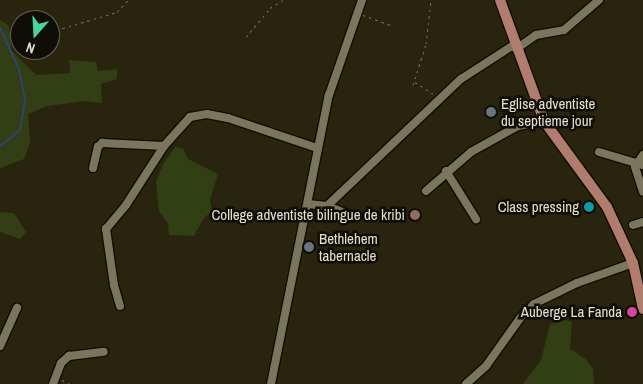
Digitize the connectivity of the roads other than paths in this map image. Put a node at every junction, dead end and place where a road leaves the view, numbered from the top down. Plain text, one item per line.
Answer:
1 (362, 0) edge
2 (500, 0) edge
3 (599, 0) edge
4 (516, 46) junction
5 (544, 121) junction
6 (164, 146) junction
7 (317, 148) junction
8 (599, 152) dead end
9 (643, 155) edge
10 (640, 164) edge
11 (93, 168) dead end
12 (446, 171) junction
13 (426, 191) dead end
14 (643, 192) edge
15 (308, 204) junction
16 (327, 206) junction
17 (356, 217) dead end
18 (476, 219) dead end
19 (643, 222) edge
20 (633, 225) dead end
21 (633, 263) junction
22 (120, 306) dead end
23 (16, 308) dead end
24 (643, 309) edge
25 (0, 346) edge
26 (104, 352) dead end
27 (54, 381) edge
28 (271, 384) edge
29 (466, 384) edge

1 - 7 street
2 - 4 main road
3 - 4 street
4 - 5 main road
4 - 16 street
5 - 12 street
5 - 21 main road
6 - 7 street
6 - 11 street
6 - 22 street
7 - 15 street
8 - 10 street
9 - 10 street
10 - 14 street
12 - 13 street
12 - 18 street
15 - 16 street
15 - 28 street
16 - 17 street
19 - 20 street
21 - 24 main road
21 - 29 street
23 - 25 street
26 - 27 street

